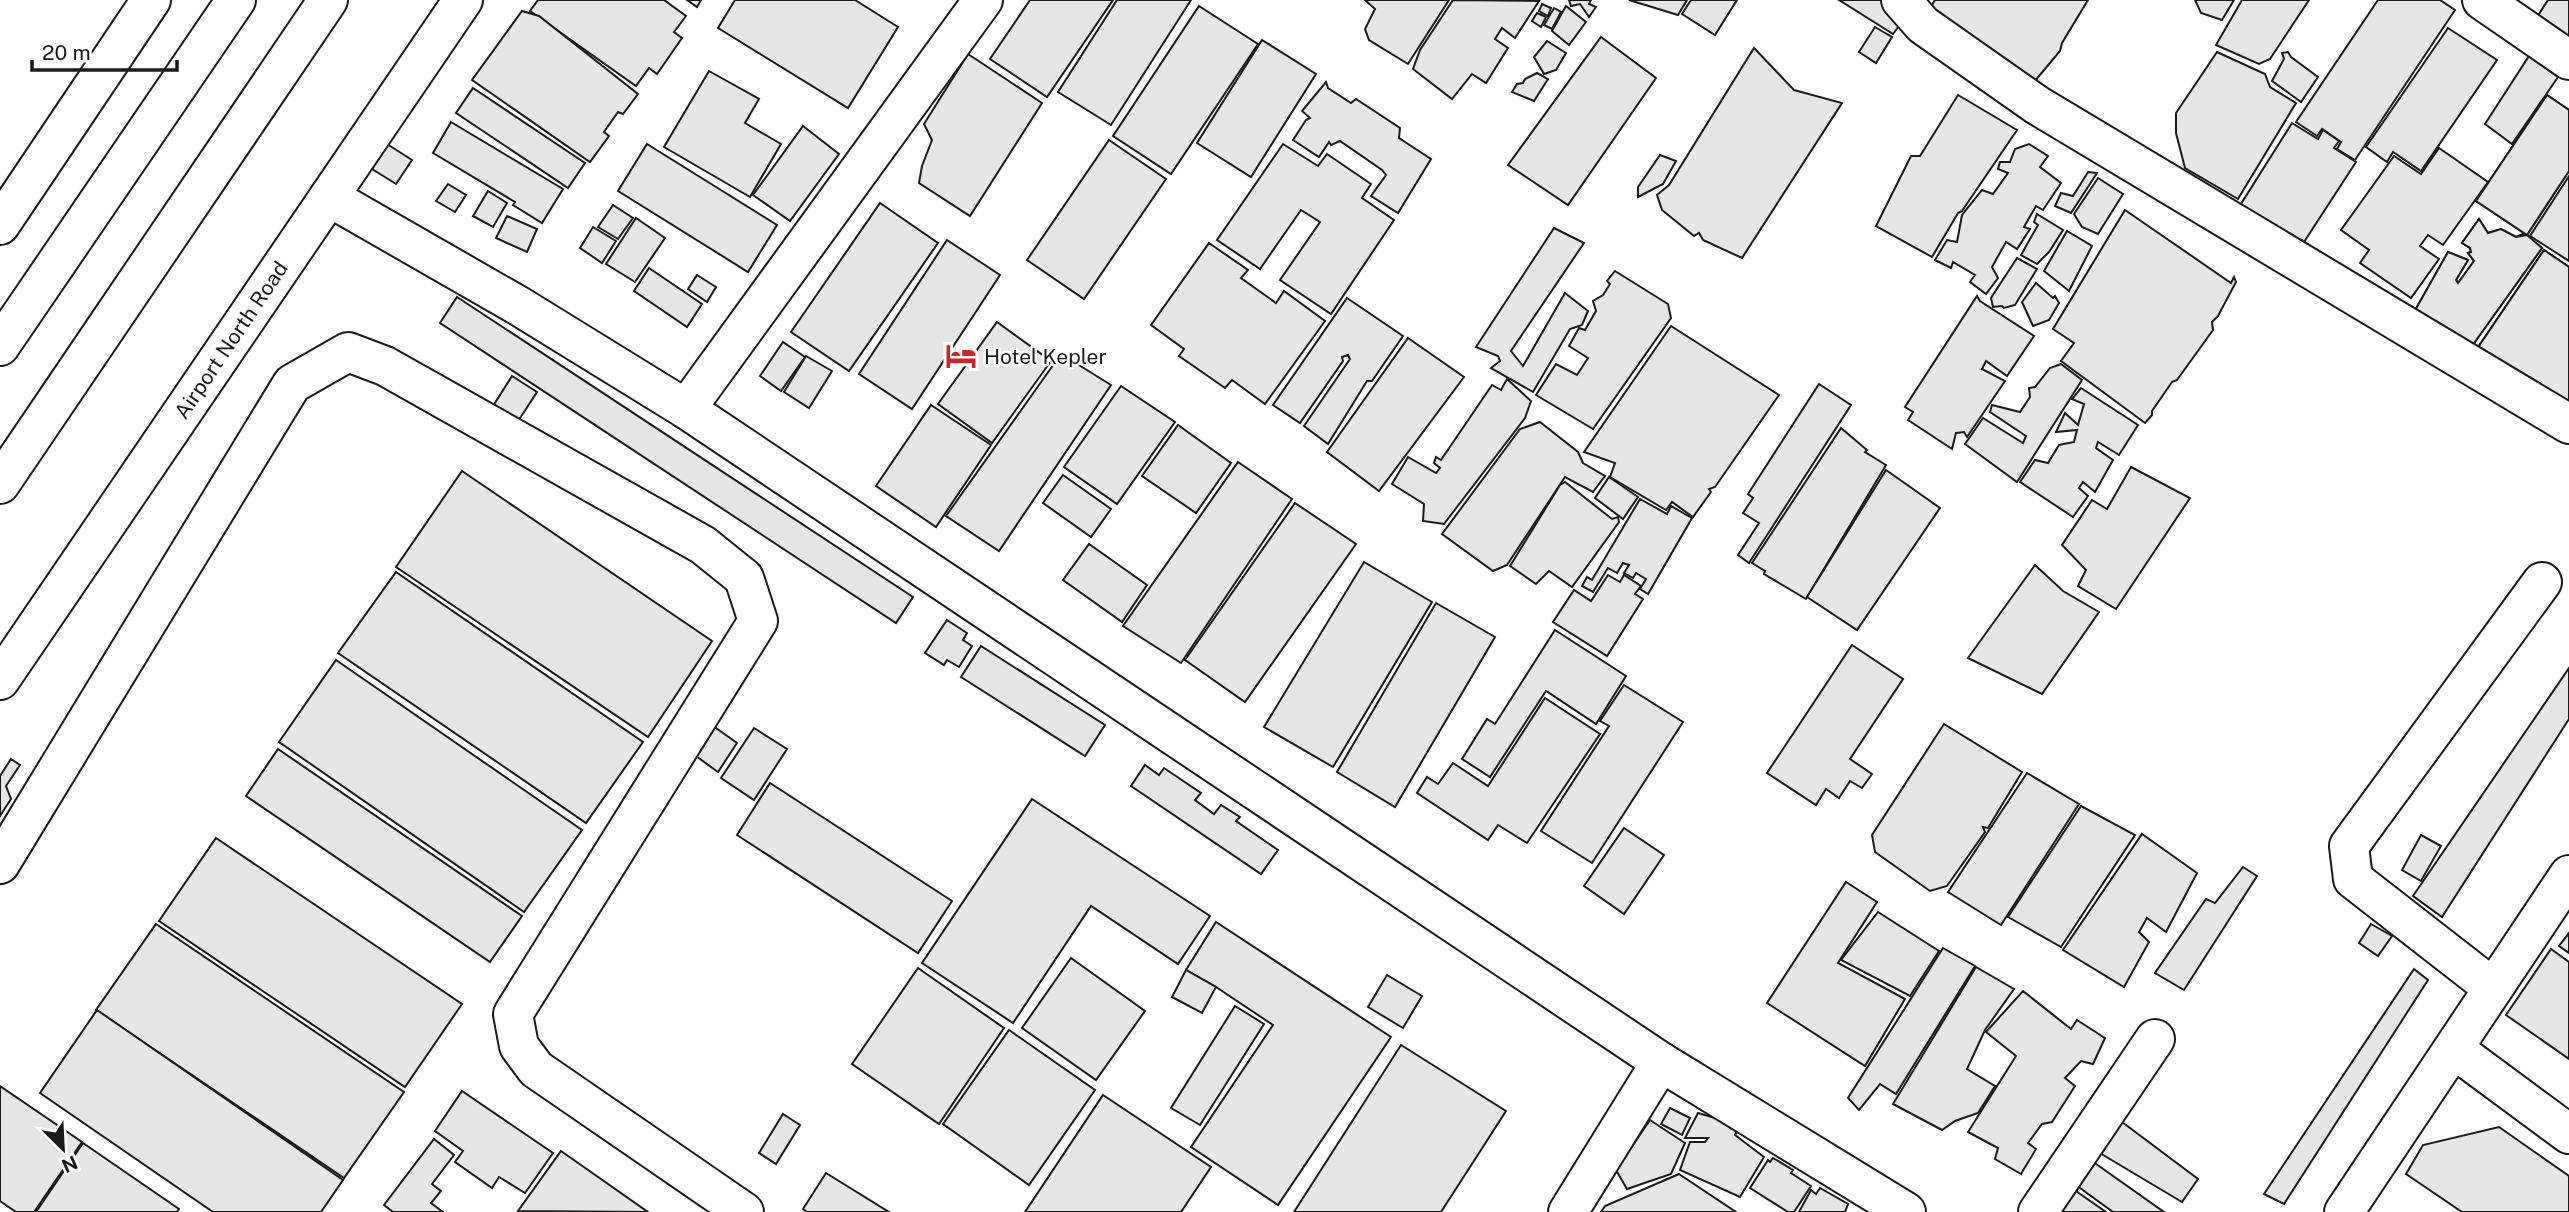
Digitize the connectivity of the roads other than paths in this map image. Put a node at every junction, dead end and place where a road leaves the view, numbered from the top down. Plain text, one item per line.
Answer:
1 (151, 0) edge
2 (236, 0) edge
3 (328, 0) edge
4 (463, 0) edge
5 (982, 0) edge
6 (1901, 0) edge
7 (2482, 0) edge
8 (2569, 60) edge
9 (329, 197) junction
10 (0, 225) edge
11 (0, 346) edge
12 (687, 409) junction
13 (2569, 424) edge
14 (0, 484) edge
15 (2542, 582) dead end
16 (0, 680) edge
17 (0, 864) edge
18 (2569, 875) edge
19 (2493, 988) junction
20 (2155, 1038) dead end
21 (2454, 1049) junction
22 (1661, 1062) junction
23 (2569, 1134) edge
24 (744, 1212) edge
25 (1568, 1212) edge
26 (1906, 1212) edge
27 (2038, 1212) edge
28 (2344, 1212) edge

1 - 10 street
2 - 11 street
3 - 14 street
4 - 9 street, Airport North Road
5 - 12 street
6 - 13 street
7 - 8 street
9 - 12 street
9 - 16 street, Airport North Road
12 - 22 street
15 - 19 street
17 - 24 street
18 - 19 street
19 - 21 street
20 - 27 street
21 - 23 street
21 - 28 street
22 - 25 street
22 - 26 street

